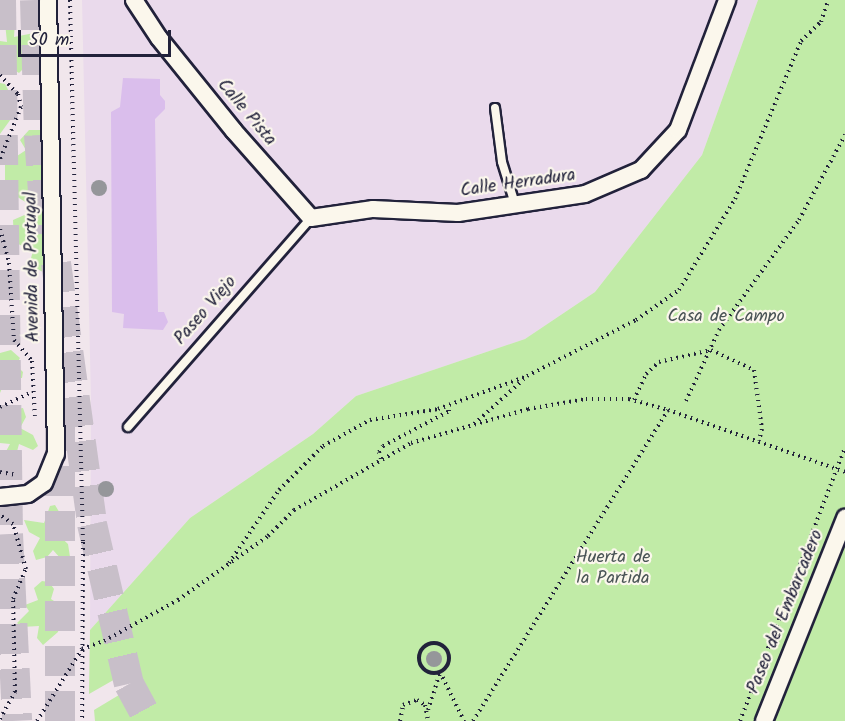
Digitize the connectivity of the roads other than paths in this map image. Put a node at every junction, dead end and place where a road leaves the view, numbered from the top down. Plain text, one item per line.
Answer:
1 (48, 0) edge
2 (134, 0) edge
3 (727, 0) edge
4 (495, 108) dead end
5 (515, 204) junction
6 (311, 218) junction
7 (128, 427) dead end
8 (0, 497) edge
9 (845, 518) edge
10 (764, 721) edge

1 - 8 street, Avenida de Portugal
2 - 6 street, Calle Pista
3 - 5 street, Calle Herradura
4 - 5 lane
5 - 6 street, Calle Herradura
6 - 7 lane, Paseo Viejo
9 - 10 street, Paseo del Embarcadero

